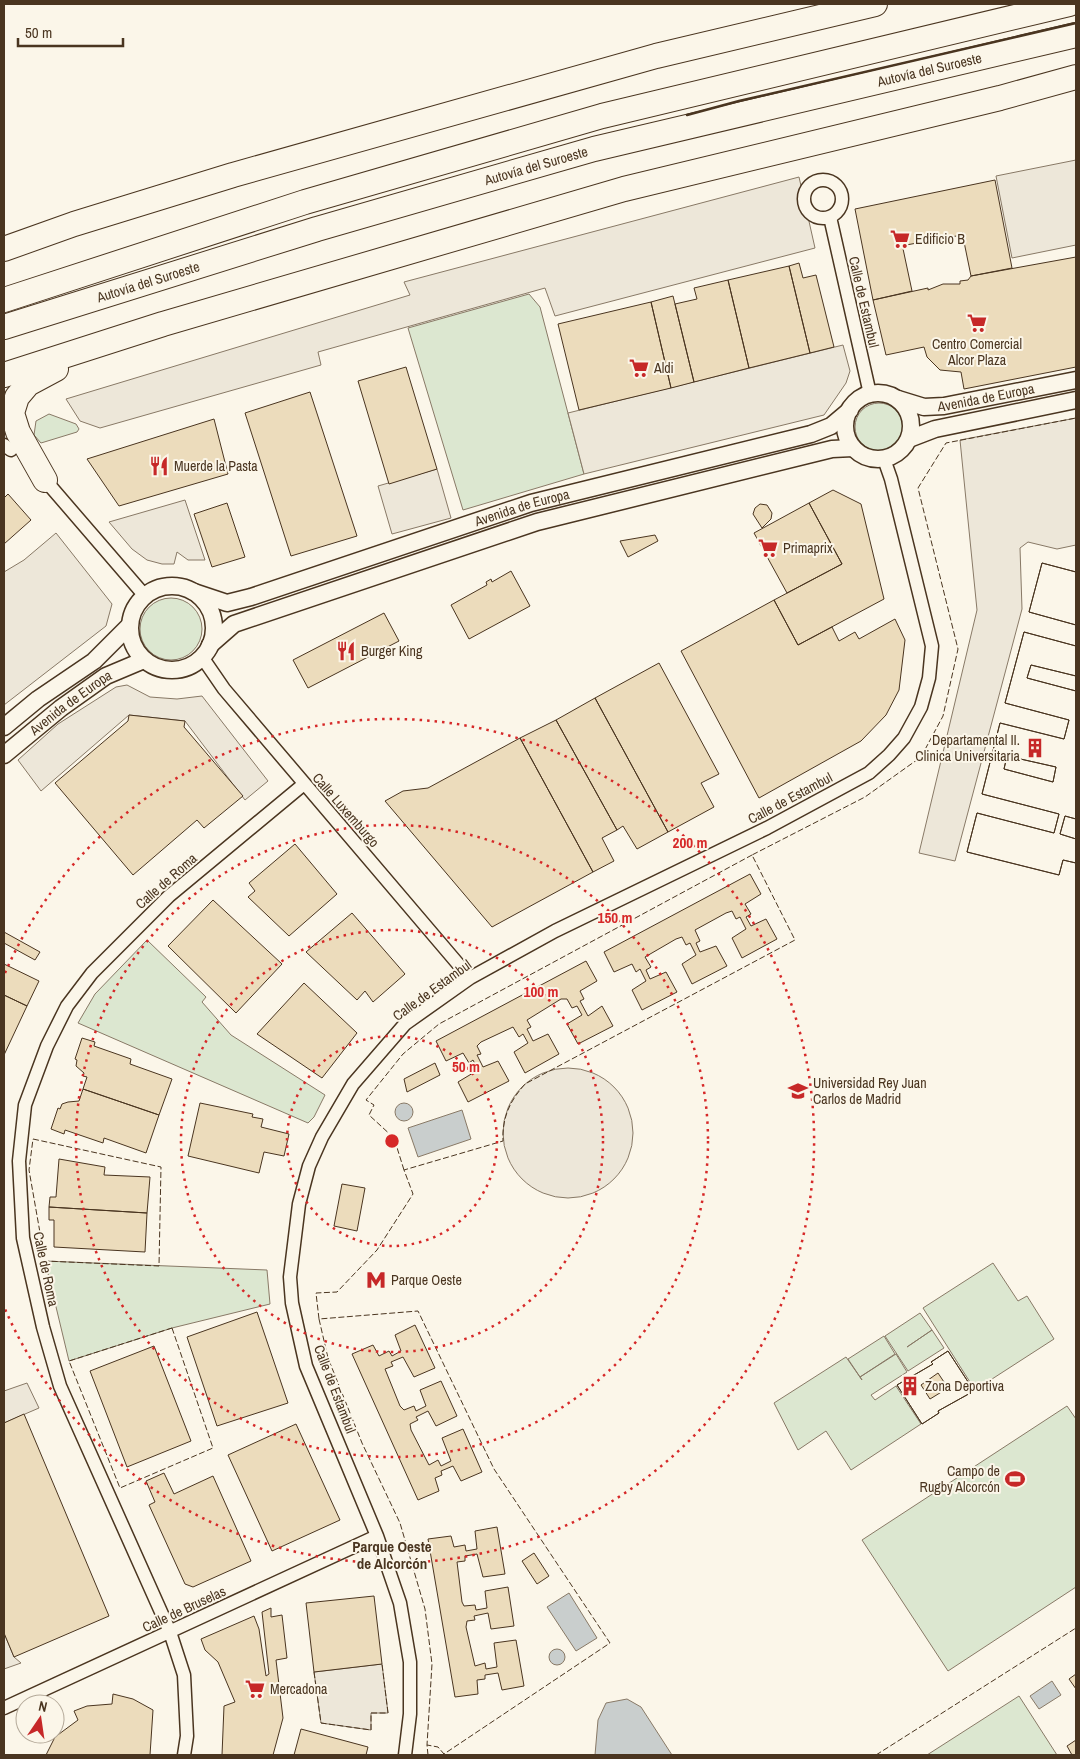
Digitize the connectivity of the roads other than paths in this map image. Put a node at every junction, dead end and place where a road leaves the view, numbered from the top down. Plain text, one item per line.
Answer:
1 (875, 4) edge
2 (1069, 4) edge
3 (1076, 35) edge
4 (1076, 77) edge
5 (1076, 86) edge
6 (1000, 98) junction
7 (830, 217) dead end
8 (74, 224) junction
9 (4, 238) edge
10 (4, 249) edge
11 (4, 300) edge
12 (4, 327) edge
13 (108, 341) junction
14 (4, 375) edge
15 (1076, 380) edge
16 (870, 394) junction
17 (896, 398) junction
18 (1076, 400) edge
19 (850, 410) junction
20 (909, 439) junction
21 (6, 446) edge
22 (854, 448) junction
23 (884, 459) junction
24 (45, 480) junction
25 (194, 592) junction
26 (145, 596) junction
27 (129, 626) junction
28 (206, 651) junction
29 (144, 660) junction
30 (4, 726) edge
31 (4, 755) edge
32 (304, 784) junction
33 (470, 978) junction
34 (377, 1536) junction
35 (170, 1632) junction
36 (4, 1708) edge
37 (184, 1755) edge
38 (405, 1755) edge

1 - 8 highway
2 - 11 highway, Autovía del Suroeste
3 - 12 highway, Autovía del Suroeste
4 - 6 highway
5 - 6 highway
6 - 13 highway
7 - 16 street, Calle de Estambul
8 - 9 highway
8 - 10 highway
13 - 14 highway
13 - 24 highway
15 - 17 street, Avenida de Europa
16 - 17 street
16 - 19 street
17 - 20 street
18 - 20 street, Avenida de Europa
19 - 22 street
19 - 25 street, Avenida de Europa
20 - 23 street
21 - 24 highway
22 - 23 street
22 - 28 street, Avenida de Europa
23 - 33 street, Calle de Estambul
24 - 26 street
25 - 26 street
25 - 28 street
26 - 27 street
27 - 29 street
27 - 30 street, Avenida de Europa
28 - 29 street
28 - 32 street, Calle Luxemburgo
29 - 31 street, Avenida de Europa
32 - 33 street, Calle Luxemburgo
32 - 35 street, Calle de Roma
33 - 34 street, Calle de Estambul
34 - 35 street, Calle de Bruselas
34 - 38 street, Calle de Estambul
35 - 36 street, Calle de Bruselas
35 - 37 street, Calle de Roma

